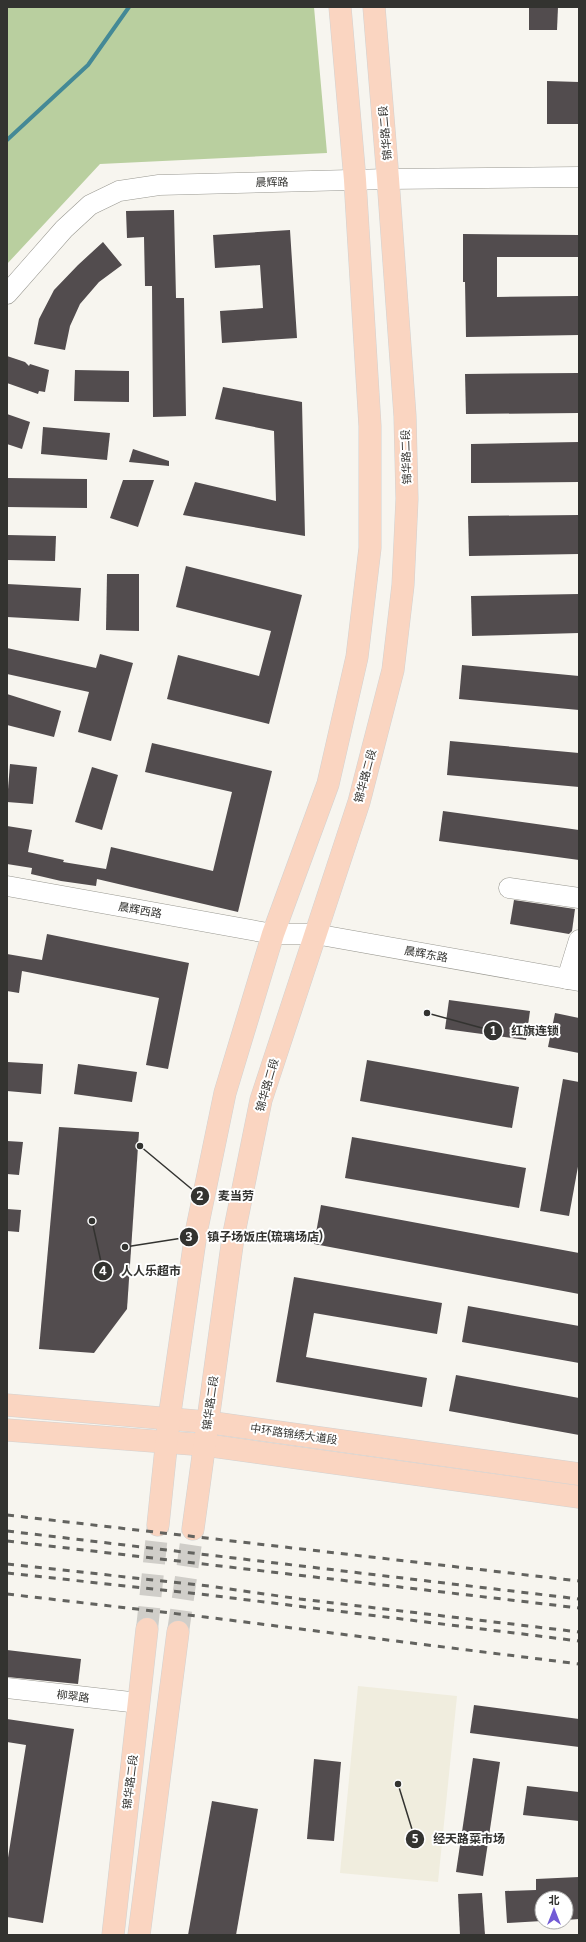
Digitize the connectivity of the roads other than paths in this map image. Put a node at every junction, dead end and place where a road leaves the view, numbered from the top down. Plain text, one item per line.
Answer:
1 (340, 7) edge
2 (374, 7) edge
3 (579, 177) edge
4 (388, 179) junction
5 (355, 180) junction
6 (7, 294) edge
7 (7, 886) edge
8 (509, 888) dead end
9 (579, 898) edge
10 (273, 934) junction
11 (315, 934) junction
12 (579, 940) edge
13 (573, 980) edge
14 (7, 1405) edge
15 (169, 1419) junction
16 (207, 1422) junction
17 (7, 1430) edge
18 (167, 1442) junction
19 (205, 1445) junction
20 (579, 1474) edge
21 (579, 1497) edge
22 (158, 1525) tunnel mouth
23 (193, 1529) tunnel mouth
24 (147, 1629) tunnel mouth
25 (178, 1632) tunnel mouth
26 (7, 1688) edge
27 (139, 1703) junction
28 (113, 1935) edge
29 (138, 1935) edge

1 - 5 main road
2 - 4 main road, 锦华路二段
3 - 4 street, 晨辉路
4 - 5 street, 晨辉路
4 - 11 main road, 锦华路二段
5 - 6 street, 晨辉路
5 - 10 main road
7 - 10 street, 晨辉西路
8 - 9 street
10 - 11 street, 晨辉东路
10 - 15 main road
11 - 13 street, 晨辉东路
11 - 16 main road, 锦华路二段
12 - 13 street
14 - 15 main road, 中环路锦绣大道段
15 - 16 main road, 中环路锦绣大道段
15 - 18 main road
16 - 19 main road, 锦华路二段
16 - 20 main road, 中环路锦绣大道段
17 - 18 main road
18 - 19 main road
18 - 22 main road
19 - 21 main road
19 - 23 main road, 锦华路二段
24 - 27 main road, 锦华路二段
25 - 29 main road
26 - 27 street, 柳翠路
27 - 28 main road, 锦华路二段

